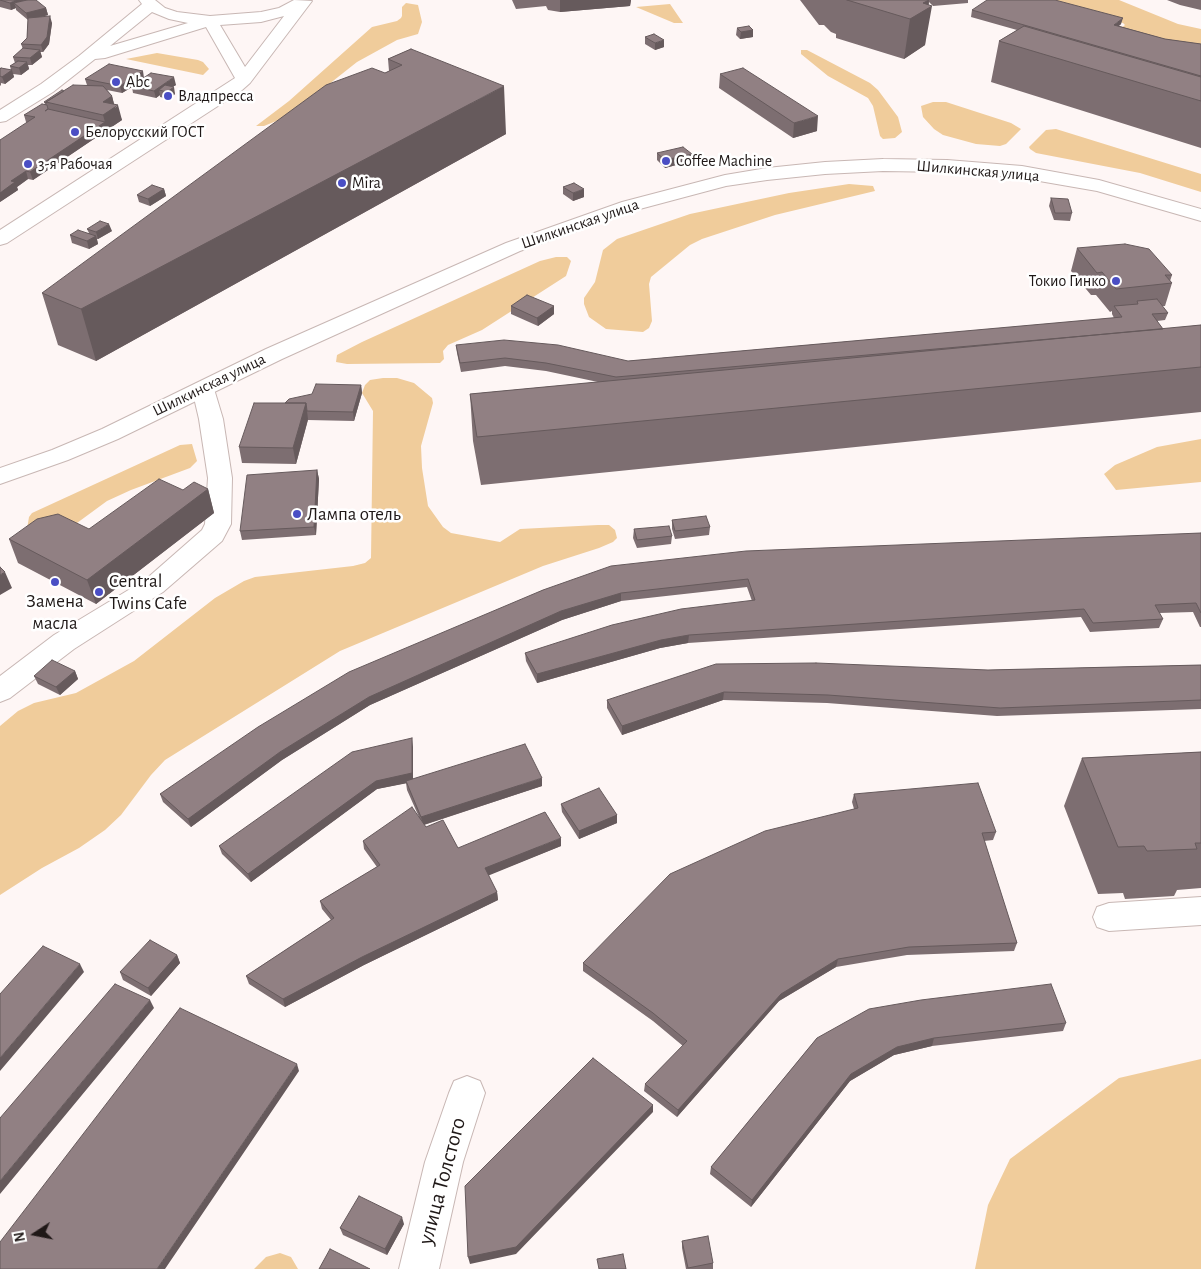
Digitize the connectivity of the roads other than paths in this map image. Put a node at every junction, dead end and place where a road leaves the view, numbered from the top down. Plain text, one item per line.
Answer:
1 (304, 1) edge
2 (149, 3) edge
3 (210, 21) junction
4 (85, 60) junction
5 (244, 79) junction
6 (0, 117) edge
7 (1201, 215) edge
8 (0, 239) edge
9 (203, 389) junction
10 (0, 476) edge
11 (0, 690) edge
12 (1201, 912) edge
13 (1109, 917) dead end
14 (467, 1093) dead end
15 (419, 1269) edge

1 - 3 main road
1 - 5 main road
2 - 3 main road
2 - 4 main road
3 - 4 main road
3 - 5 main road
4 - 6 main road
5 - 8 main road
7 - 9 main road, Шилкинская улица
9 - 10 main road, Шилкинская улица
9 - 11 main road
12 - 13 main road
14 - 15 main road, улица Толстого

